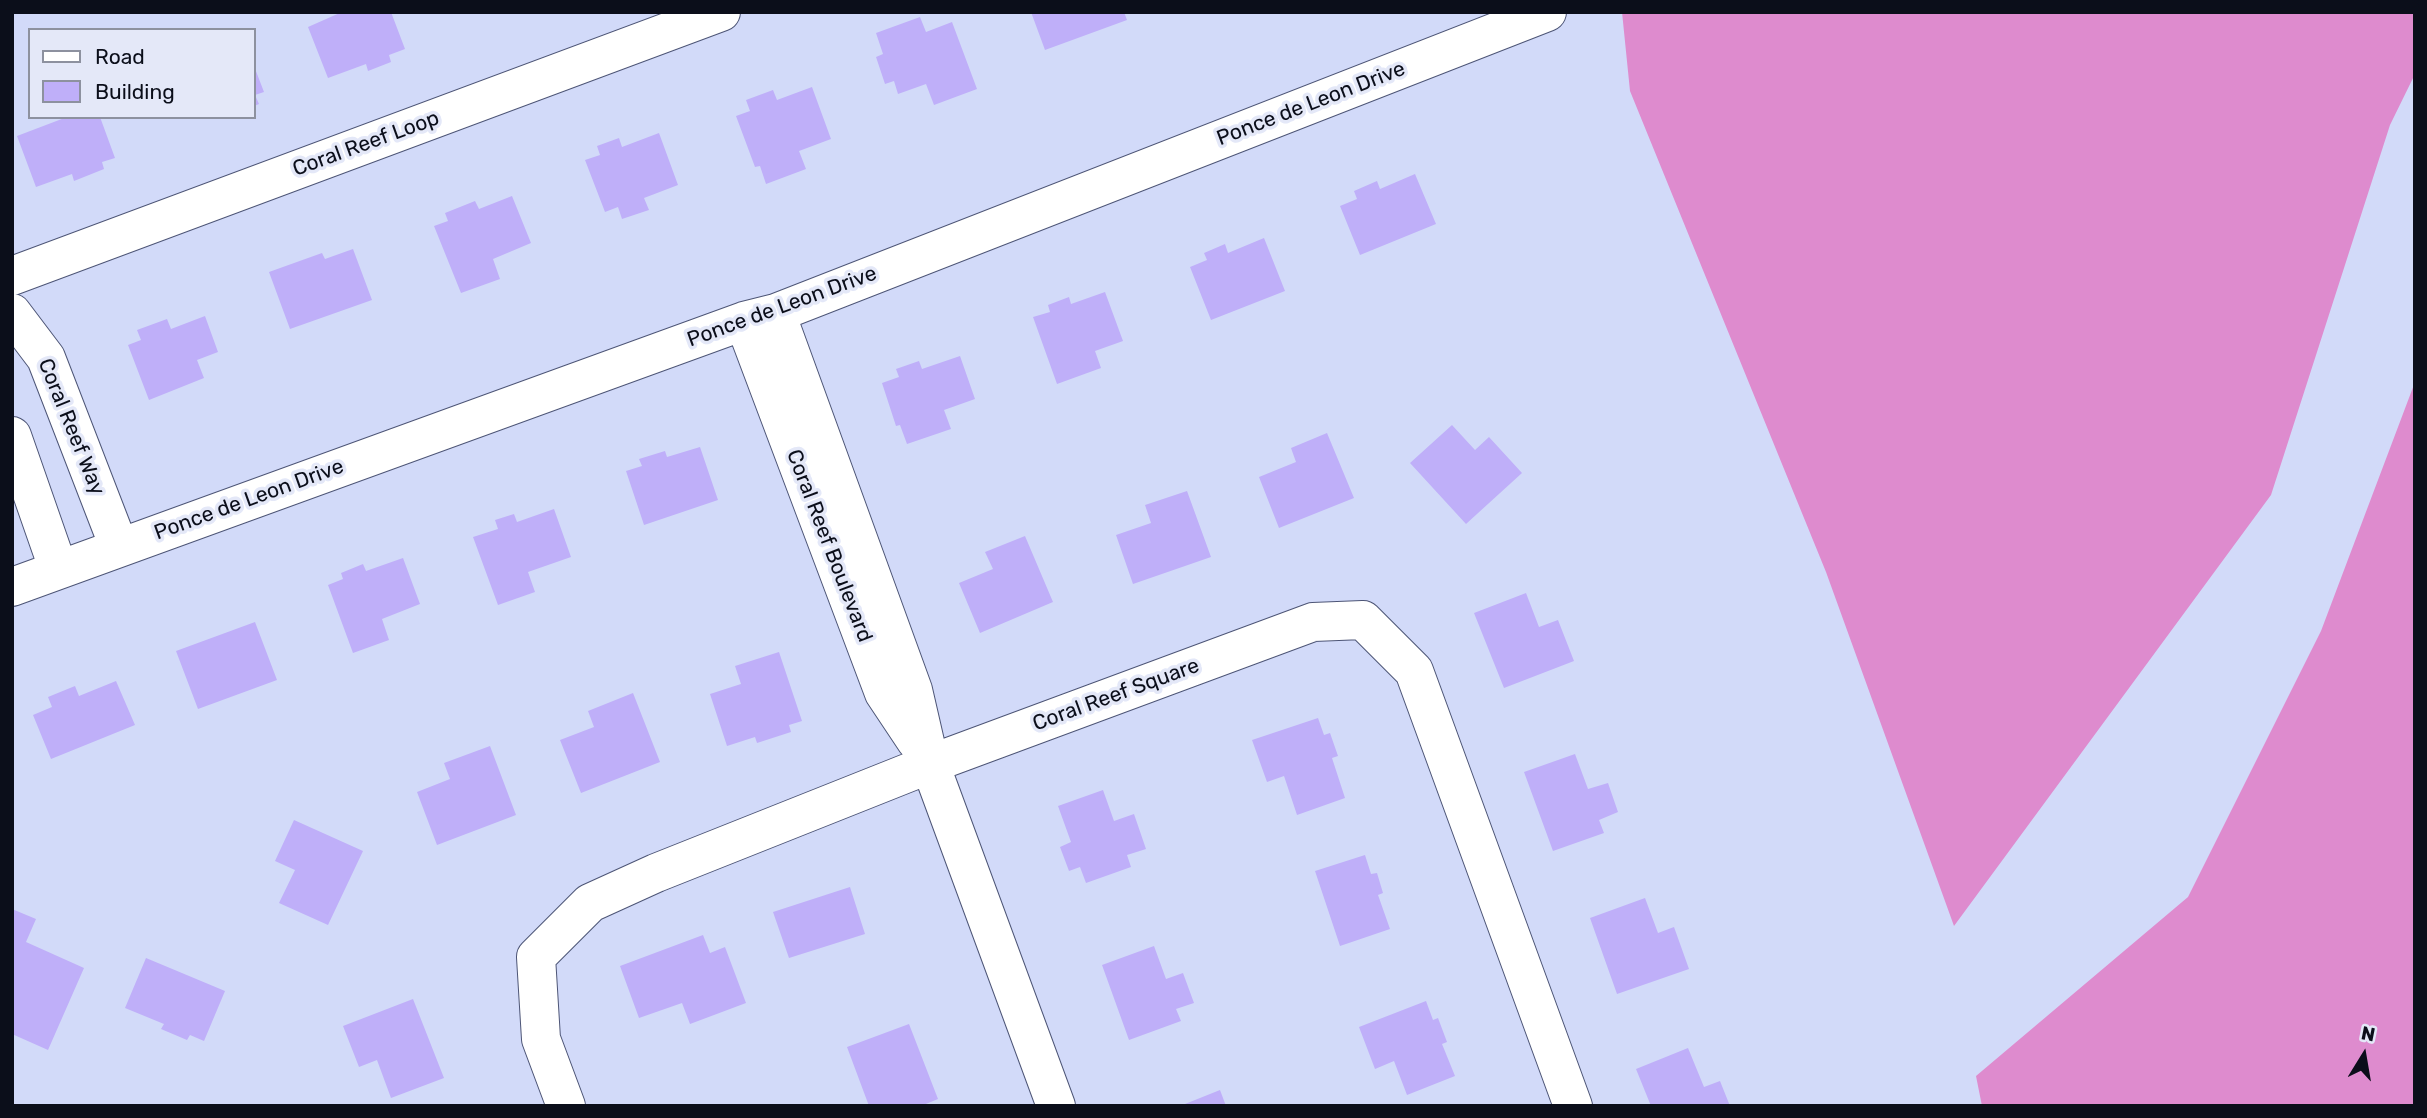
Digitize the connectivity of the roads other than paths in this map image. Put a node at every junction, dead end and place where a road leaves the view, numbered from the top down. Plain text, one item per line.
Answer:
1 (721, 12) edge
2 (1546, 12) edge
3 (12, 276) edge
4 (12, 313) edge
5 (760, 317) junction
6 (12, 436) edge
7 (119, 547) junction
8 (58, 568) junction
9 (12, 587) edge
10 (930, 764) junction
11 (566, 1106) edge
12 (1056, 1106) edge
13 (1573, 1106) edge

1 - 3 street, Coral Reef Loop
2 - 5 street, Ponce de Leon Drive
4 - 7 street, Coral Reef Way
5 - 7 street, Ponce de Leon Drive
5 - 10 street, Coral Reef Boulevard
6 - 8 street
7 - 8 street, Ponce de Leon Drive
8 - 9 street, Ponce de Leon Drive
10 - 11 street, Coral Reef Square
10 - 12 street, Coral Reef Boulevard
10 - 13 street, Coral Reef Square

